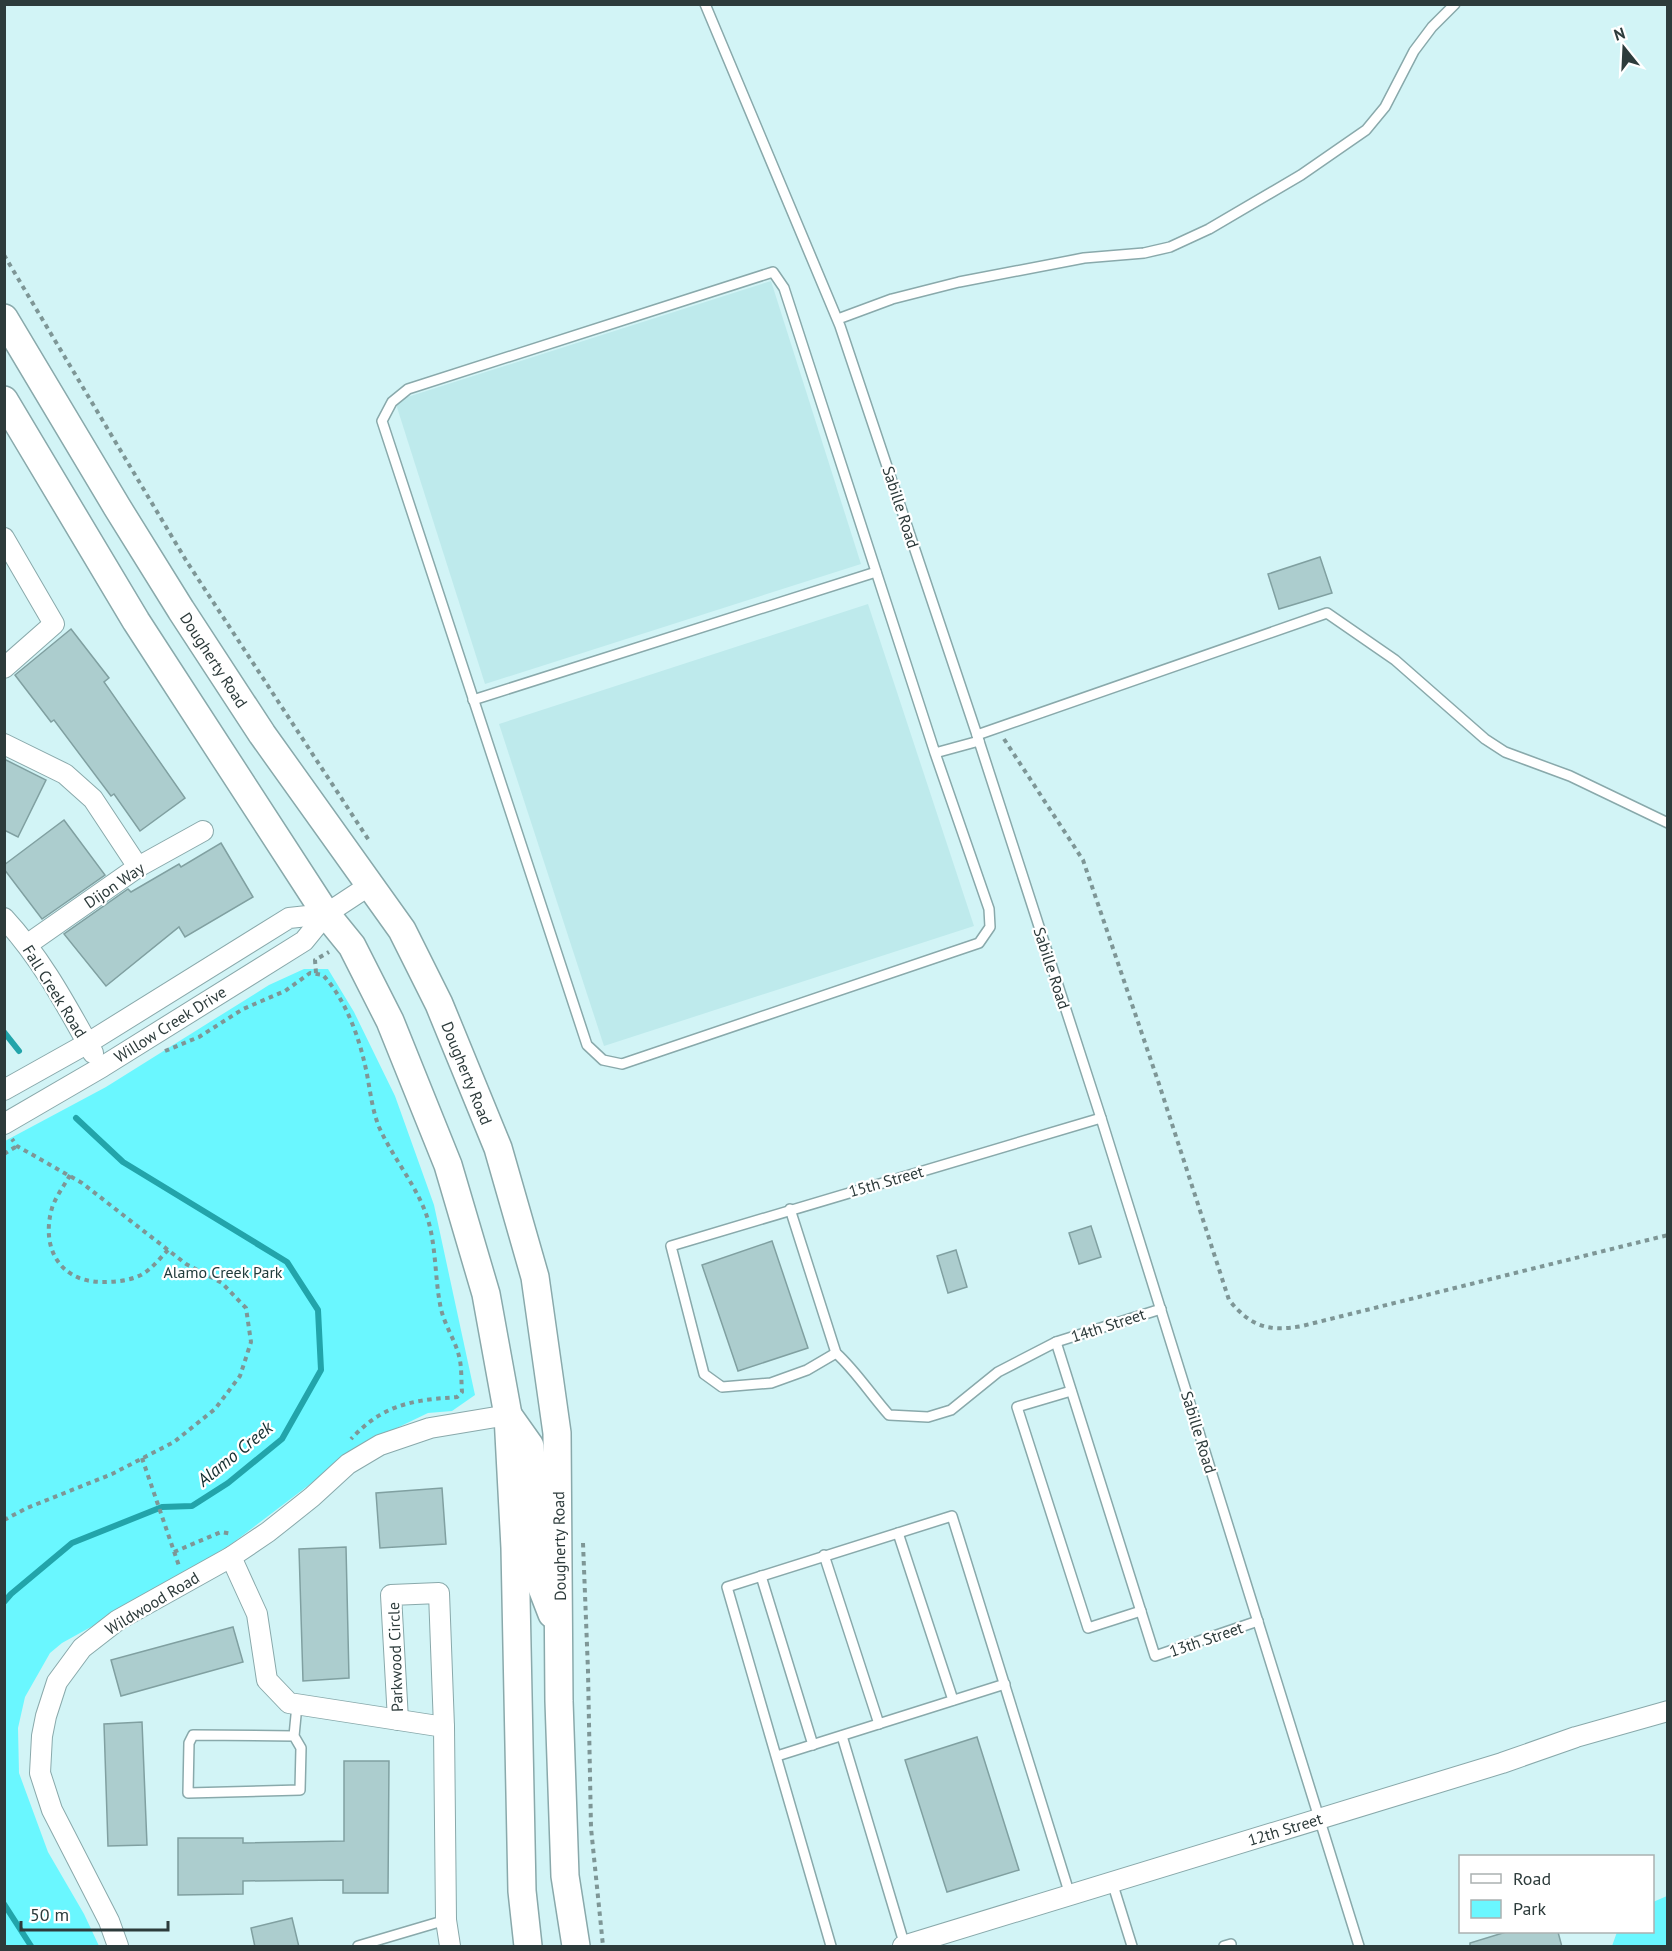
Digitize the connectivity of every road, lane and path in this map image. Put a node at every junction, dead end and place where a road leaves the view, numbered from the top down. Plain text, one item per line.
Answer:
1 (705, 4) edge
2 (1455, 4) edge
3 (4, 255) edge
4 (4, 318) edge
5 (838, 319) junction
6 (4, 400) edge
7 (4, 538) edge
8 (876, 572) junction
9 (4, 668) edge
10 (473, 700) junction
11 (997, 728) junction
12 (978, 738) junction
13 (4, 744) edge
14 (935, 753) junction
15 (1668, 823) edge
16 (203, 831) dead end
17 (371, 844) dead end
18 (138, 867) junction
19 (370, 885) junction
20 (326, 914) junction
21 (4, 918) edge
22 (28, 944) junction
23 (315, 960) dead end
24 (316, 973) junction
25 (88, 1043) junction
26 (160, 1053) dead end
27 (102, 1067) junction
28 (4, 1090) edge
29 (1101, 1118) junction
30 (4, 1124) edge
31 (4, 1154) edge
32 (70, 1176) junction
33 (790, 1209) junction
34 (1668, 1235) edge
35 (168, 1250) junction
36 (1161, 1309) junction
37 (1056, 1342) junction
38 (836, 1353) junction
39 (1071, 1391) junction
40 (459, 1394) junction
41 (463, 1399) dead end
42 (508, 1415) junction
43 (345, 1445) dead end
44 (142, 1458) junction
45 (4, 1520) edge
46 (898, 1533) junction
47 (235, 1537) dead end
48 (174, 1552) junction
49 (824, 1556) junction
50 (231, 1557) junction
51 (761, 1576) junction
52 (185, 1583) junction
53 (1141, 1611) junction
54 (1258, 1621) junction
55 (559, 1635) junction
56 (1005, 1684) junction
57 (953, 1700) junction
58 (297, 1705) junction
59 (1668, 1711) edge
60 (398, 1720) junction
61 (879, 1724) junction
62 (444, 1727) junction
63 (294, 1736) junction
64 (842, 1736) junction
65 (813, 1745) junction
66 (777, 1756) junction
67 (1320, 1818) junction
68 (1112, 1882) junction
69 (1070, 1894) junction
70 (446, 1920) junction
71 (904, 1946) edge
72 (118, 1947) edge
73 (358, 1947) edge
74 (450, 1947) edge
75 (528, 1947) edge
76 (576, 1947) edge
77 (831, 1947) edge
78 (1132, 1947) edge
79 (1224, 1947) edge
80 (1231, 1947) edge
81 (1359, 1947) edge

1 - 5 lane, Sabille Road
2 - 5 lane
3 - 17 path
4 - 19 main road, Dougherty Road
5 - 12 lane, Sabille Road
6 - 20 main road
7 - 9 street
8 - 10 lane
8 - 10 lane
8 - 14 lane
10 - 14 lane
11 - 12 lane
11 - 15 lane
11 - 34 path
12 - 14 lane
12 - 29 lane, Sabille Road
13 - 18 street
16 - 18 street, Dijon Way
18 - 22 street, Dijon Way
19 - 20 street, Willow Creek Drive
19 - 55 main road, Dougherty Road
20 - 25 street, Willow Creek Drive
20 - 27 street, Willow Creek Drive
20 - 42 main road
21 - 22 street, Fall Creek Road
22 - 25 street, Fall Creek Road
23 - 24 path
24 - 26 path
24 - 40 path
25 - 27 street, Fall Creek Road
25 - 28 street, Willow Creek Drive
27 - 30 street, Willow Creek Drive
29 - 33 lane, 15th Street
29 - 36 lane, Sabille Road
31 - 32 path
32 - 35 path
32 - 35 path
33 - 38 lane
33 - 38 lane, 15th Street
35 - 44 path
36 - 37 lane, 14th Street
36 - 54 lane, Sabille Road
37 - 38 lane, 14th Street
37 - 39 lane
39 - 53 lane
39 - 53 lane
40 - 41 path
40 - 43 path
42 - 50 street, Wildwood Road
42 - 55 main road
42 - 75 main road
44 - 45 path
44 - 48 path
46 - 49 lane
46 - 56 lane
46 - 57 lane
47 - 48 path
48 - 52 path
49 - 51 lane
49 - 61 lane
50 - 52 street, Wildwood Road
50 - 58 street, Parkwood Circle
51 - 65 lane
51 - 66 lane
52 - 72 street, Wildwood Road
53 - 54 lane, 13th Street
54 - 67 lane, Sabille Road
55 - 76 main road, Dougherty Road
56 - 57 lane
56 - 69 lane
57 - 61 lane
58 - 60 street, Parkwood Circle
58 - 63 lane
59 - 67 street, 12th Street
60 - 62 street, Parkwood Circle
60 - 62 street, Parkwood Circle
61 - 64 lane
62 - 70 street, Parkwood Circle
63 - 63 lane
64 - 65 lane
64 - 71 lane
65 - 66 lane
66 - 77 lane
67 - 68 street, 12th Street
67 - 81 lane, Sabille Road
68 - 69 street, 12th Street
68 - 78 lane
69 - 71 street, 12th Street
70 - 73 lane
70 - 74 street, Parkwood Circle
79 - 80 lane

